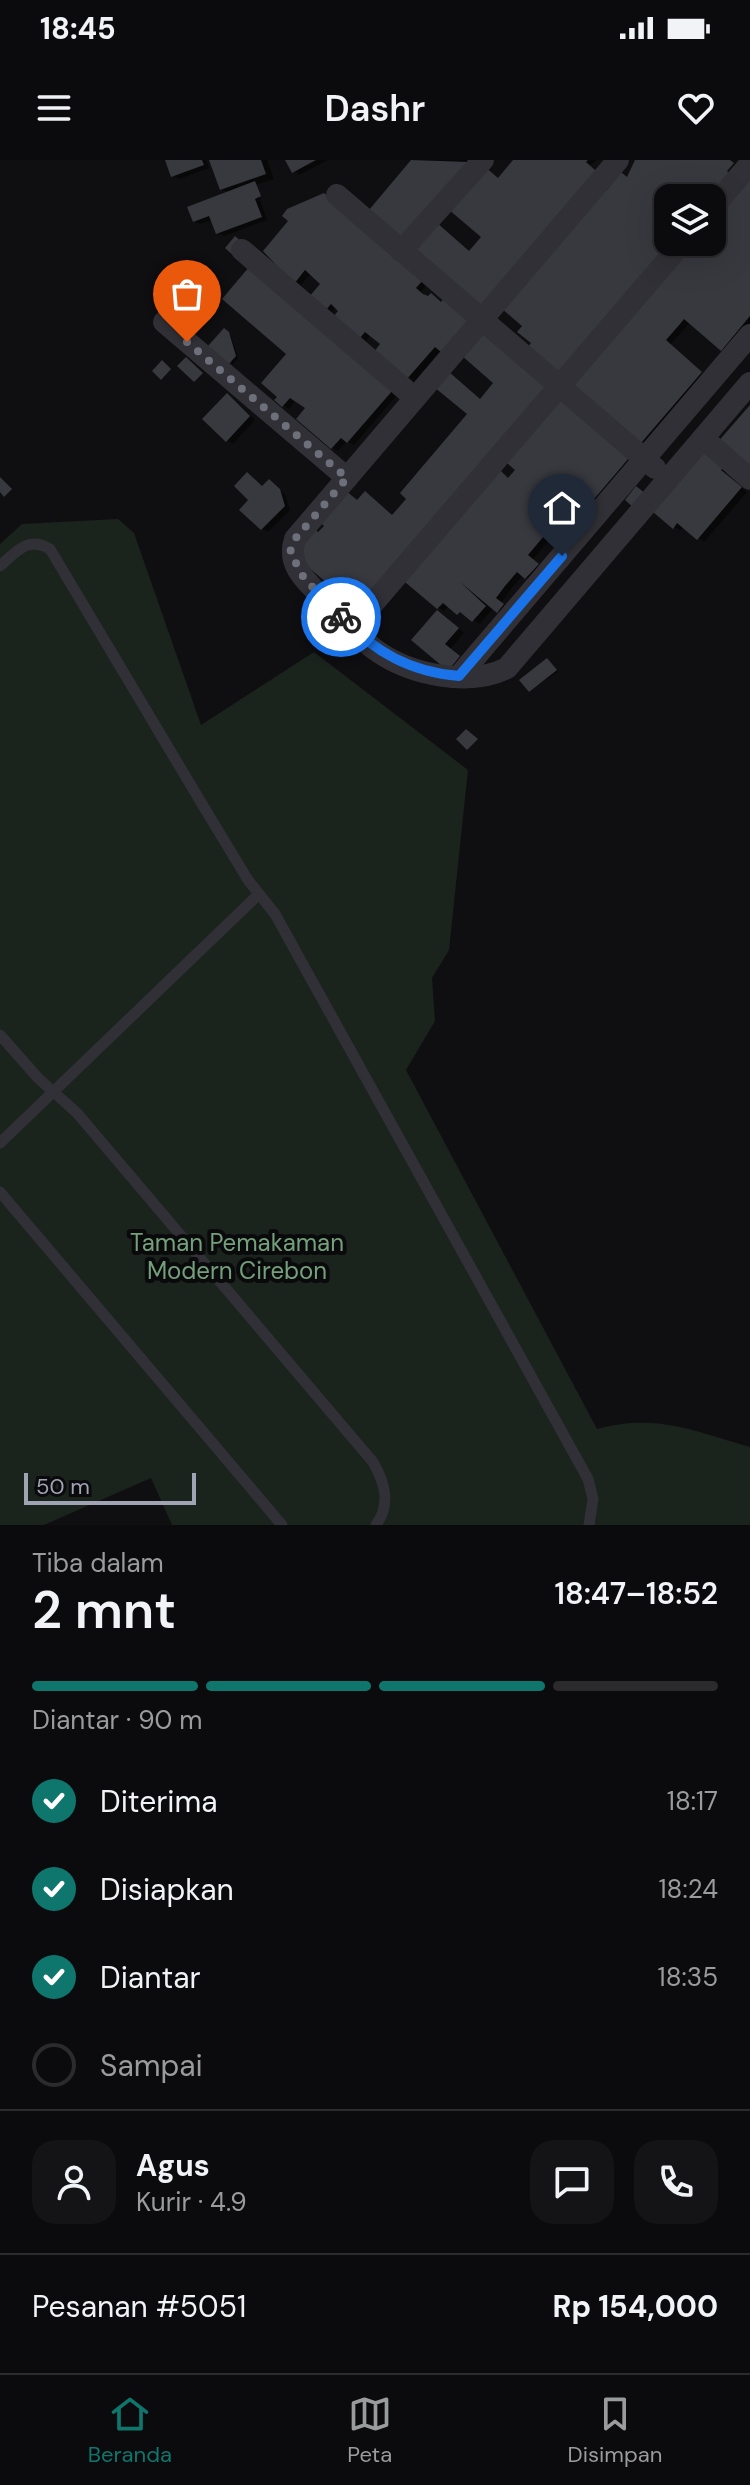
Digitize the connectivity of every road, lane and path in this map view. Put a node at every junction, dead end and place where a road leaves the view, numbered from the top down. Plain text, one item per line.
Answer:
1 (483, 160) edge
2 (618, 160) edge
3 (750, 164) edge
4 (726, 192) edge
5 (337, 195) dead end
6 (242, 250) dead end
7 (401, 251) junction
8 (671, 256) edge
9 (482, 320) junction
10 (164, 322) dead end
11 (750, 335) edge
12 (750, 383) edge
13 (560, 386) junction
14 (415, 398) junction
15 (703, 438) junction
16 (644, 459) junction
17 (347, 478) junction
18 (668, 479) junction
19 (750, 479) edge
20 (0, 566) edge
21 (352, 628) junction
22 (459, 676) junction
23 (259, 894) junction
24 (0, 1035) edge
25 (54, 1092) junction
26 (0, 1143) edge
27 (0, 1192) edge
28 (282, 1525) edge
29 (376, 1525) edge
30 (589, 1525) edge

1 - 7 street
2 - 9 street
3 - 4 street
5 - 7 street
6 - 14 street
7 - 9 street
8 - 13 street
9 - 13 street
9 - 14 street
10 - 17 street
11 - 16 street
12 - 15 street
13 - 16 street
13 - 21 street
14 - 17 street
15 - 18 street
15 - 19 street
16 - 18 street
16 - 22 street
17 - 21 street
18 - 22 street
20 - 23 lane
21 - 22 street
23 - 25 lane
23 - 30 lane
24 - 25 lane
25 - 26 lane
25 - 29 lane
27 - 28 lane

